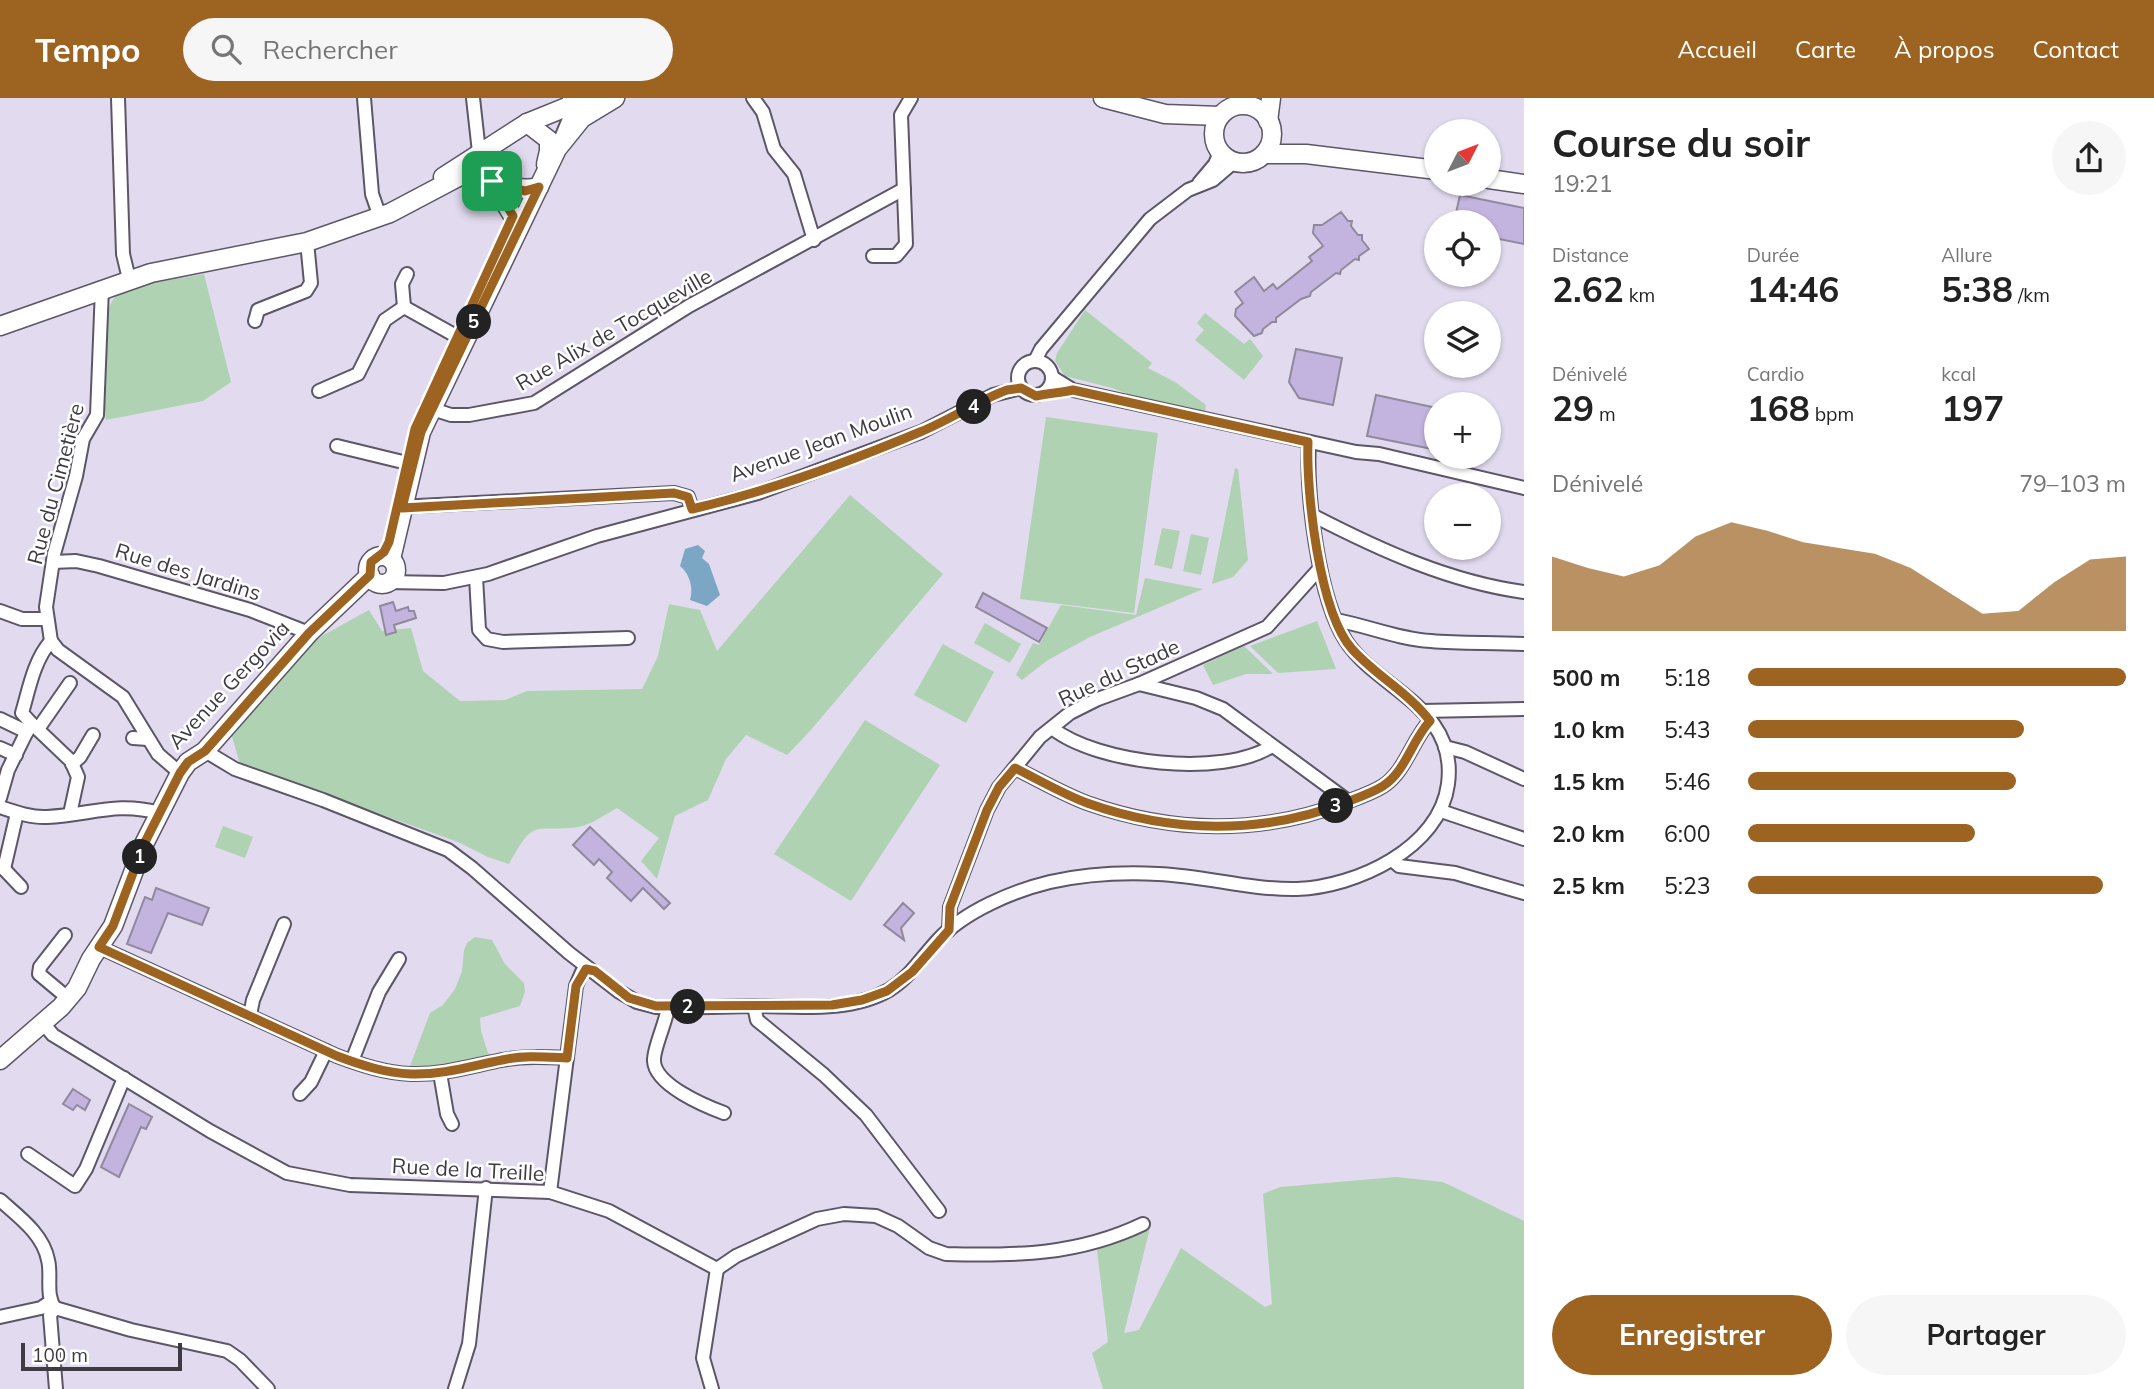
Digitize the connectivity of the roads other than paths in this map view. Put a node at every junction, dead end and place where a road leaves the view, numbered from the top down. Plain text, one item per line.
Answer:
1 (118, 98) edge
2 (363, 98) edge
3 (473, 98) edge
4 (590, 98) edge
5 (615, 98) edge
6 (753, 98) edge
7 (911, 98) edge
8 (1103, 98) edge
9 (1271, 98) edge
10 (1251, 102) edge
11 (573, 109) edge
12 (1176, 115) junction
13 (1220, 116) junction
14 (527, 123) junction
15 (1270, 129) junction
16 (1214, 134) junction
17 (553, 145) junction
18 (479, 152) junction
19 (1264, 154) junction
20 (1306, 154) junction
21 (1227, 157) junction
22 (1424, 168) edge
23 (492, 181) junction
24 (1502, 181) edge
25 (1524, 184) edge
26 (532, 189) junction
27 (904, 189) junction
28 (425, 193) junction
29 (513, 216) junction
30 (380, 217) junction
31 (814, 240) junction
32 (307, 242) junction
33 (873, 256) dead end
34 (407, 274) dead end
35 (129, 279) junction
36 (102, 288) junction
37 (404, 307) junction
38 (256, 321) dead end
39 (0, 326) edge
40 (1054, 335) junction
41 (461, 339) junction
42 (1035, 361) junction
43 (1020, 372) junction
44 (1050, 372) junction
45 (1021, 388) junction
46 (1073, 390) junction
47 (319, 391) dead end
48 (1046, 391) junction
49 (993, 395) junction
50 (428, 409) junction
51 (1308, 442) junction
52 (337, 446) dead end
53 (407, 463) junction
54 (1524, 488) edge
55 (401, 507) junction
56 (692, 509) junction
57 (1314, 516) junction
58 (53, 562) junction
59 (388, 568) junction
60 (1320, 568) junction
61 (476, 577) junction
62 (1524, 592) edge
63 (2, 615) edge
64 (47, 619) junction
65 (1336, 620) junction
66 (311, 630) junction
67 (628, 638) dead end
68 (51, 641) junction
69 (1524, 644) edge
70 (70, 683) dead end
71 (1139, 684) junction
72 (1524, 709) edge
73 (1426, 716) junction
74 (0, 719) edge
75 (32, 728) junction
76 (1052, 728) junction
77 (93, 735) dead end
78 (132, 738) dead end
79 (148, 739) junction
80 (1272, 746) junction
81 (1445, 747) junction
82 (0, 748) edge
83 (205, 751) junction
84 (16, 755) junction
85 (71, 762) junction
86 (1015, 768) junction
87 (180, 773) junction
88 (1524, 779) edge
89 (0, 798) edge
90 (1348, 801) junction
91 (0, 807) edge
92 (1441, 811) junction
93 (17, 813) junction
94 (160, 813) junction
95 (70, 814) junction
96 (1524, 839) edge
97 (1392, 860) junction
98 (2, 870) edge
99 (21, 887) dead end
100 (1524, 892) edge
101 (284, 923) dead end
102 (949, 930) junction
103 (65, 935) dead end
104 (102, 943) junction
105 (399, 960) dead end
106 (590, 969) junction
107 (69, 999) junction
108 (754, 1006) junction
109 (668, 1007) junction
110 (250, 1015) junction
111 (42, 1022) junction
112 (326, 1051) junction
113 (567, 1058) junction
114 (0, 1060) edge
115 (352, 1062) junction
116 (440, 1073) junction
117 (124, 1078) junction
118 (300, 1094) dead end
119 (724, 1113) dead end
120 (452, 1124) dead end
121 (28, 1154) dead end
122 (486, 1188) junction
123 (550, 1192) junction
124 (0, 1200) edge
125 (939, 1211) dead end
126 (1143, 1224) dead end
127 (717, 1269) junction
128 (52, 1305) junction
129 (0, 1317) edge
130 (56, 1389) edge
131 (268, 1389) edge
132 (456, 1389) edge
133 (712, 1389) edge

1 - 35 street
2 - 30 street
3 - 18 street
4 - 11 main road
5 - 11 main road
6 - 31 street
7 - 27 street
8 - 12 main road
9 - 15 main road
10 - 13 main road
10 - 15 main road
11 - 14 main road
11 - 17 main road
12 - 13 main road
12 - 16 main road
13 - 16 main road
14 - 17 main road
14 - 18 main road
15 - 19 main road
15 - 20 main road
16 - 21 main road
17 - 26 main road
18 - 23 street
18 - 28 main road
19 - 20 main road
19 - 21 main road
20 - 22 main road
21 - 40 street
23 - 26 main road
23 - 28 main road
23 - 29 main road
24 - 25 main road
26 - 29 main road
26 - 41 main road
27 - 31 street, Rue Alix de Tocqueville
27 - 33 street
28 - 30 main road
29 - 41 main road
30 - 32 main road
31 - 50 street, Rue Alix de Tocqueville
32 - 35 main road
32 - 38 street
34 - 37 street
35 - 36 main road
36 - 39 main road
36 - 58 street, Rue du Cimetière
37 - 41 street
37 - 47 street
40 - 42 street
40 - 44 street
41 - 50 main road
42 - 43 street
42 - 44 street
43 - 45 street
43 - 49 street, Avenue Jean Moulin
44 - 46 street
44 - 48 street
45 - 48 street
45 - 49 street, Avenue Jean Moulin
46 - 48 street
46 - 51 street
49 - 56 street, Avenue Jean Moulin
50 - 53 main road
50 - 55 main road
51 - 54 street
51 - 57 street
52 - 53 street
53 - 55 main road
55 - 56 street
55 - 59 main road
56 - 61 street, Avenue Jean Moulin
57 - 60 street
57 - 62 street
58 - 64 street, Rue du Cimetière
58 - 66 street, Rue des Jardins
59 - 61 street, Avenue Jean Moulin
59 - 66 main road, Avenue Gergovia
60 - 65 street
60 - 71 street, Rue du Stade
61 - 67 street
63 - 64 street
64 - 68 street, Rue du Cimetière
65 - 69 street
65 - 73 street
66 - 83 main road, Avenue Gergovia
68 - 75 street
68 - 79 street
70 - 75 street
71 - 76 street, Rue du Stade
71 - 80 street
72 - 73 street
73 - 81 street
73 - 90 street
74 - 75 street
75 - 84 street
75 - 85 street
76 - 80 street
76 - 86 street, Rue du Stade
77 - 85 street
78 - 79 street
79 - 87 street
80 - 90 street
81 - 88 street
81 - 92 street
82 - 84 street
83 - 87 main road, Avenue Gergovia
83 - 106 street
84 - 89 street
85 - 95 street
86 - 90 street
86 - 102 street, Rue du Stade
87 - 94 main road, Avenue Gergovia
91 - 93 street
92 - 96 street
92 - 97 street
93 - 95 street
93 - 98 street
94 - 95 street
94 - 104 main road, Avenue Gergovia
97 - 100 street
97 - 102 street
98 - 99 street
101 - 110 street
102 - 108 street
103 - 107 street
104 - 107 main road
104 - 110 street
105 - 115 street
106 - 109 street
106 - 113 street
107 - 111 main road
108 - 109 street
108 - 125 street
109 - 119 street
110 - 112 street
111 - 114 main road
111 - 117 street, Rue de la Treille
112 - 115 street
112 - 118 street
113 - 116 street
113 - 123 street
115 - 116 street
116 - 120 street
117 - 121 street
117 - 122 street, Rue de la Treille
122 - 123 street, Rue de la Treille
122 - 132 street
123 - 127 street, Rue de la Treille
124 - 128 street
126 - 127 street
127 - 133 street
128 - 129 street
128 - 130 street
128 - 131 street

